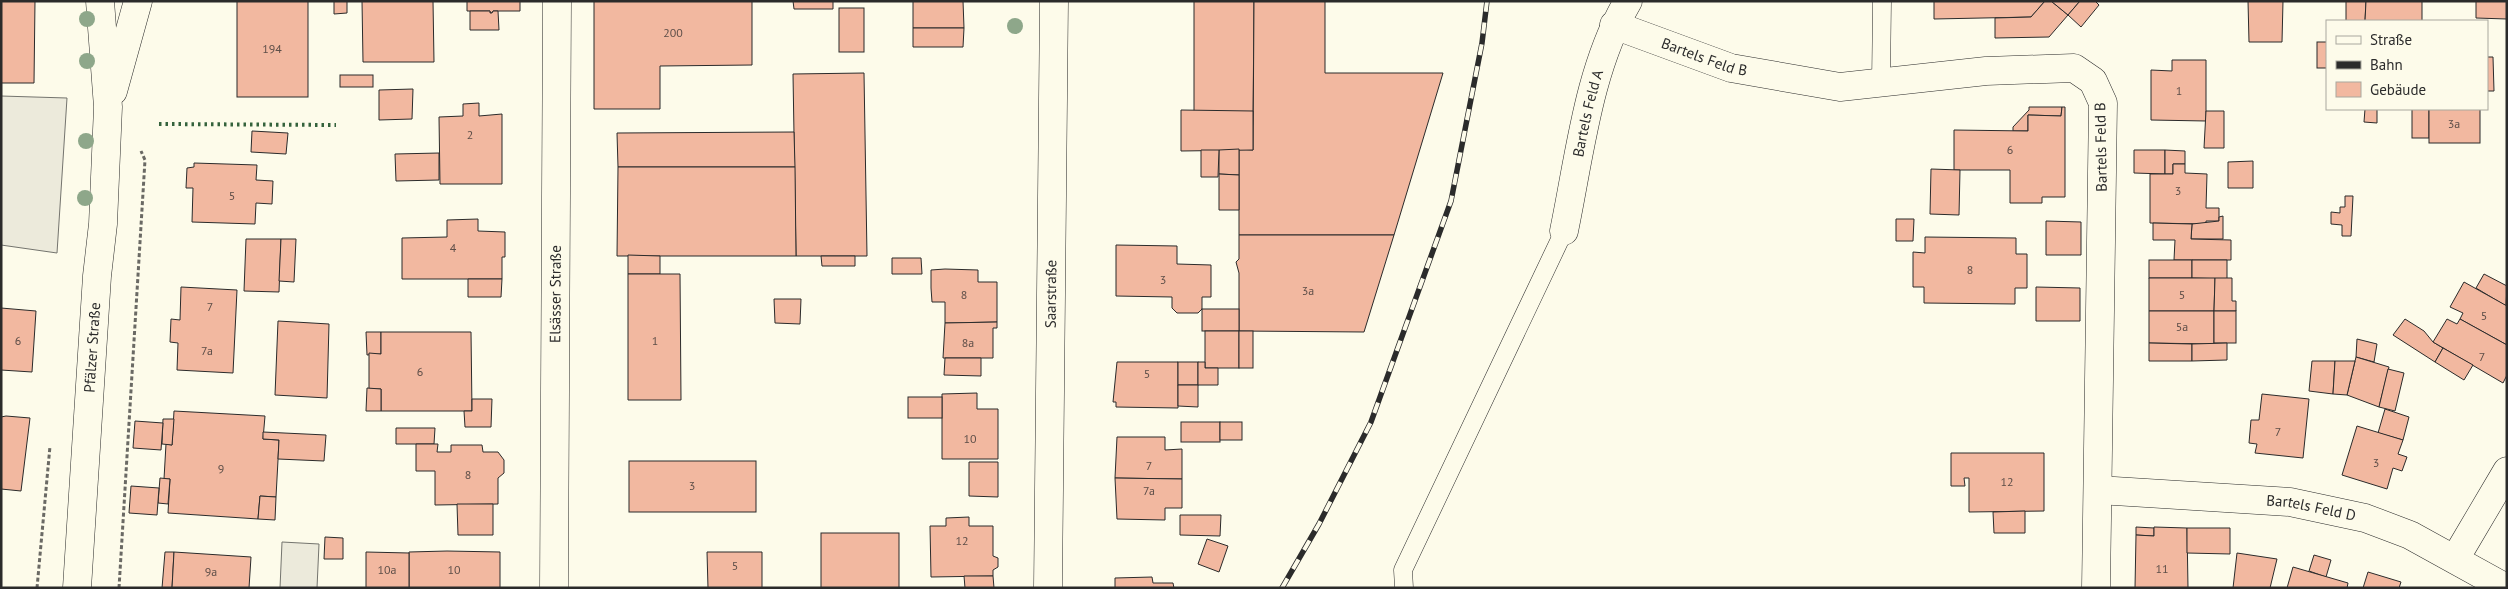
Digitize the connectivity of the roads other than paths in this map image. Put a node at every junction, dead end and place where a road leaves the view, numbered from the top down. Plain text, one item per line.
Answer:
1 (100, 1) edge
2 (138, 1) edge
3 (557, 1) edge
4 (1054, 1) edge
5 (1628, 1) edge
6 (1882, 1) edge
7 (1614, 25) junction
8 (1881, 82) junction
9 (108, 107) junction
10 (1564, 231) joint
11 (2507, 471) edge
12 (2098, 490) junction
13 (2456, 559) junction
14 (77, 588) edge
15 (554, 588) edge
16 (1048, 588) edge
17 (1404, 588) edge
18 (2096, 588) edge
19 (2506, 588) edge

1 - 9 street, Pfälzer Straße
2 - 9 street, Pfälzer Straße
3 - 15 street, Elsässer Straße
4 - 16 street, Saarstraße
5 - 7 street, Bartels Feld A
6 - 8 lane
7 - 8 street, Bartels Feld B
7 - 10 street, Bartels Feld A
8 - 12 street, Bartels Feld B
9 - 14 street, Pfälzer Straße
10 - 17 lane
11 - 13 street
12 - 13 street, Bartels Feld D
12 - 18 street, Bartels Feld B
13 - 19 street, Bartels Feld D

